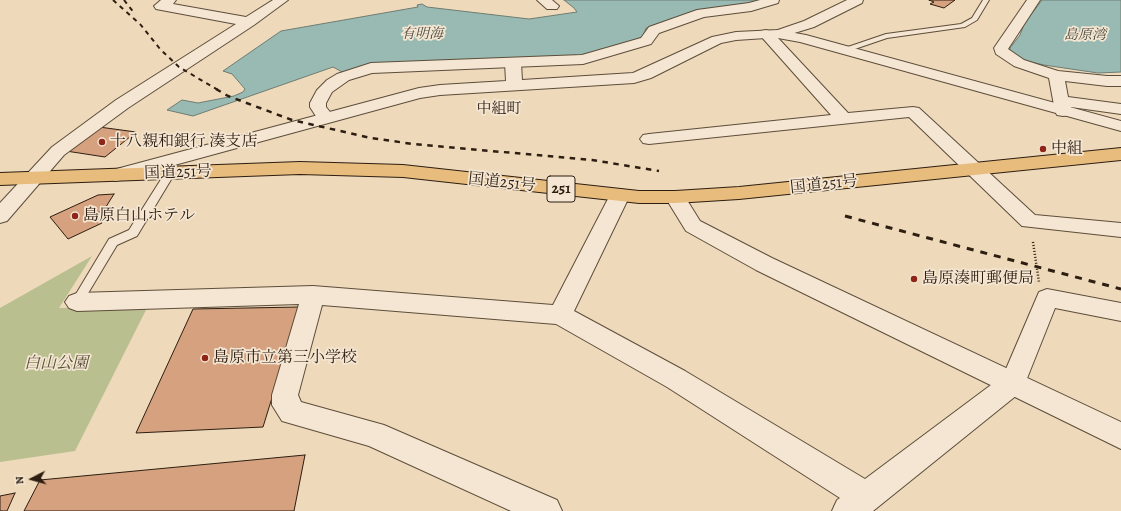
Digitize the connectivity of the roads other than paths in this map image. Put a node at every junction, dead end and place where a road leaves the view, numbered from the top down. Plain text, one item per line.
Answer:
1 (170, 0) edge
2 (282, 0) edge
3 (773, 0) edge
4 (857, 0) edge
5 (986, 0) edge
6 (1034, 0) edge
7 (249, 22) junction
8 (772, 34) junction
9 (843, 50) junction
10 (513, 63) junction
11 (1056, 75) junction
12 (1121, 80) edge
13 (514, 86) junction
14 (1062, 106) junction
15 (1121, 109) edge
16 (325, 117) junction
17 (844, 119) junction
18 (1121, 126) edge
19 (649, 139) dead end
20 (1121, 154) edge
21 (974, 168) junction
22 (170, 173) junction
23 (116, 175) junction
24 (34, 178) junction
25 (0, 179) edge
26 (620, 195) junction
27 (675, 197) junction
28 (0, 216) edge
29 (1121, 230) edge
30 (313, 295) junction
31 (77, 302) joint
32 (1121, 312) edge
33 (560, 315) junction
34 (1013, 383) junction
35 (1121, 436) edge
36 (858, 504) edge
37 (546, 511) edge

1 - 7 street
2 - 7 street
3 - 10 street
4 - 8 street
5 - 9 lane
6 - 11 street
7 - 24 street
8 - 9 street
8 - 13 street
8 - 17 street
9 - 14 street
10 - 13 street
10 - 16 street
11 - 12 street
11 - 14 street
13 - 16 street
14 - 15 street
14 - 18 street
16 - 23 street
17 - 19 street
17 - 21 street
20 - 21 highway, 国道251号 / 251
21 - 27 highway, 国道251号 / 251
21 - 29 street
22 - 23 highway, 国道251号 / 251
22 - 26 highway, 国道251号 / 251
22 - 31 lane
23 - 24 highway, 国道251号 / 251
24 - 25 highway, 国道251号 / 251
24 - 28 street
26 - 27 highway, 国道251号 / 251
26 - 33 street
27 - 34 street
30 - 31 street
30 - 33 street
30 - 37 street
32 - 34 street
33 - 36 street
34 - 35 street
34 - 36 street

